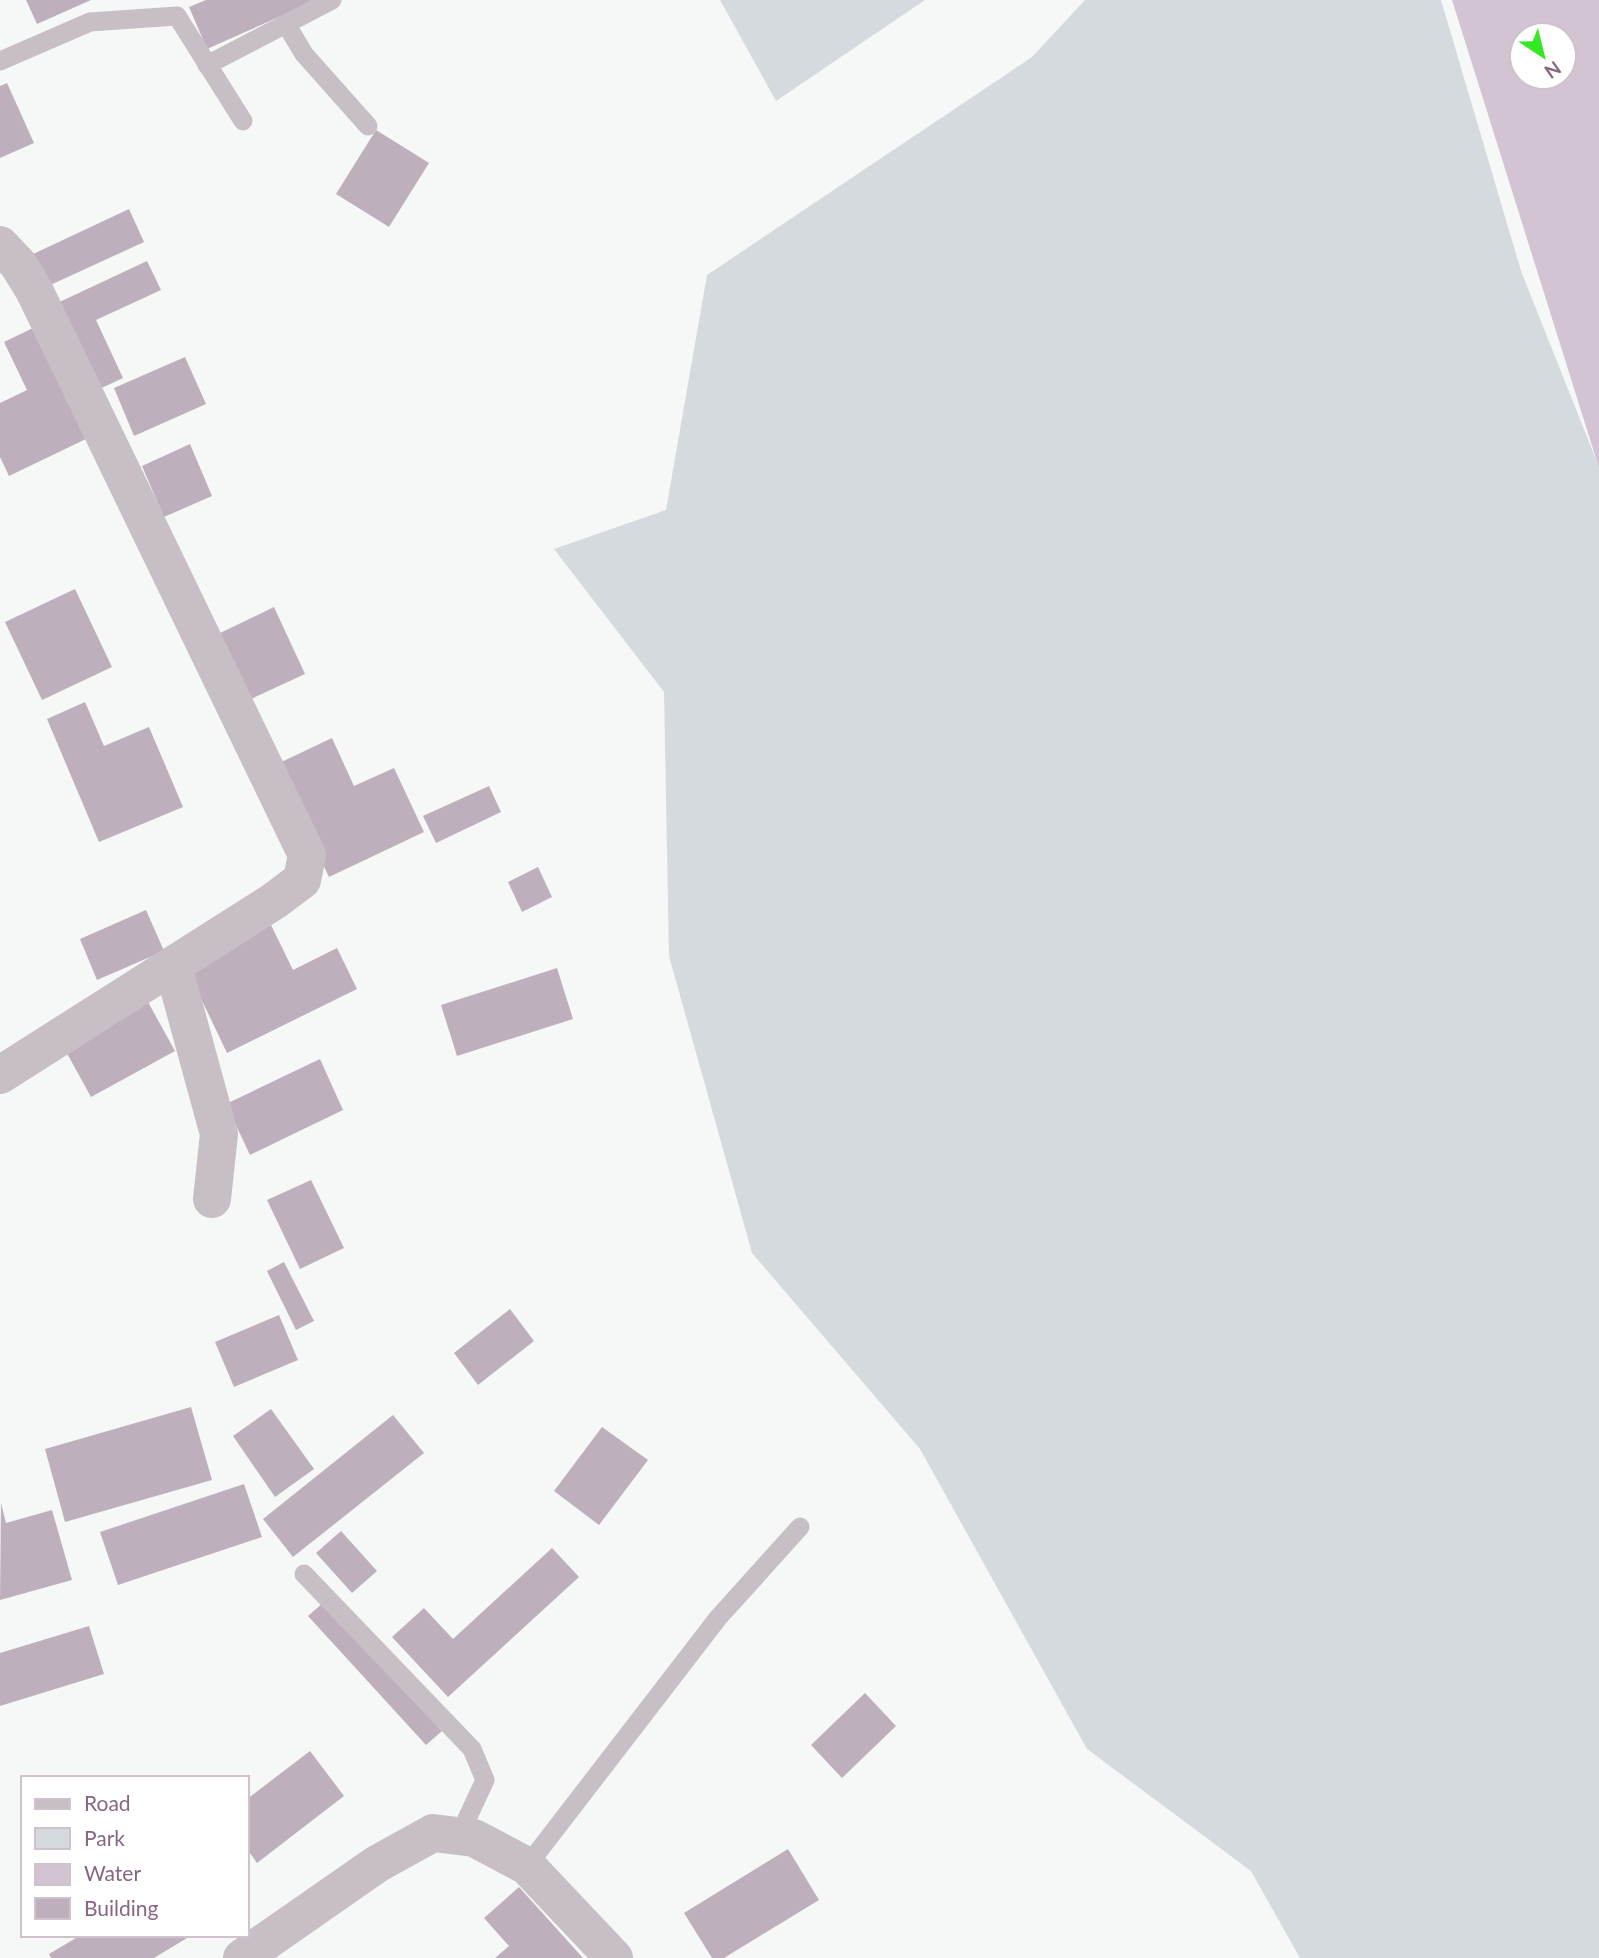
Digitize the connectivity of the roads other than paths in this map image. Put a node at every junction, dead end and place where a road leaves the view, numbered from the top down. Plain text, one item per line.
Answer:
1 (332, 0) edge
2 (286, 24) junction
3 (0, 61) edge
4 (207, 65) junction
5 (243, 121) dead end
6 (368, 126) dead end
7 (0, 245) edge
8 (173, 966) junction
9 (0, 1075) edge
10 (212, 1199) dead end
11 (800, 1527) dead end
12 (304, 1574) dead end
13 (459, 1836) junction
14 (527, 1866) junction
15 (242, 1958) edge
16 (614, 1958) edge

1 - 2 lane
2 - 4 lane
2 - 6 lane
3 - 4 lane
4 - 5 lane
7 - 8 street
8 - 9 street
8 - 10 street
11 - 14 lane
12 - 13 lane
13 - 14 street
13 - 15 street
14 - 16 street

